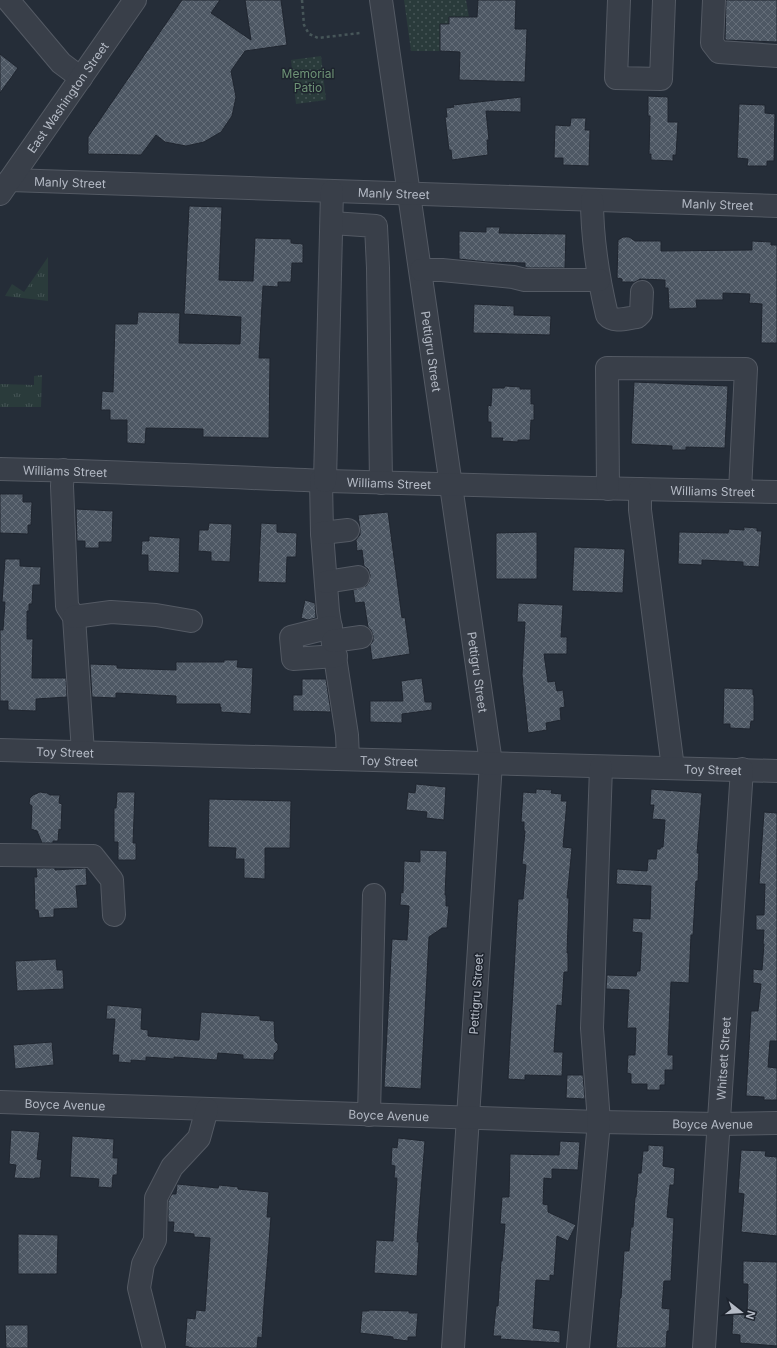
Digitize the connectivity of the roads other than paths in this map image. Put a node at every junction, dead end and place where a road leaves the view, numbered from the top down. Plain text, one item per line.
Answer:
1 (8, 0) edge
2 (135, 0) edge
3 (381, 0) edge
4 (619, 0) edge
5 (664, 0) edge
6 (714, 0) edge
7 (777, 56) edge
8 (81, 78) junction
9 (5, 187) edge
10 (332, 191) junction
11 (410, 193) junction
12 (592, 200) junction
13 (777, 206) edge
14 (332, 223) junction
15 (421, 270) junction
16 (599, 280) junction
17 (642, 292) dead end
18 (0, 469) edge
19 (63, 470) junction
20 (323, 481) junction
21 (381, 483) junction
22 (451, 485) junction
23 (608, 488) junction
24 (640, 489) junction
25 (740, 491) junction
26 (777, 492) edge
27 (348, 530) dead end
28 (322, 534) junction
29 (358, 577) dead end
30 (326, 582) junction
31 (74, 617) junction
32 (191, 621) dead end
33 (361, 637) dead end
34 (333, 641) junction
35 (0, 750) edge
36 (83, 752) junction
37 (348, 759) junction
38 (491, 763) junction
39 (601, 766) junction
40 (673, 768) junction
41 (742, 769) junction
42 (777, 771) edge
43 (0, 855) edge
44 (374, 895) dead end
45 (114, 915) dead end
46 (0, 1102) edge
47 (207, 1109) junction
48 (369, 1115) junction
49 (468, 1117) junction
50 (599, 1122) junction
51 (777, 1123) edge
52 (719, 1124) junction
53 (154, 1348) edge
54 (453, 1348) edge
55 (578, 1348) edge
56 (704, 1348) edge

1 - 8 street
2 - 8 street, East Washington Street
3 - 11 street, Pettigru Street
4 - 5 street
6 - 7 street
8 - 9 street, East Washington Street
9 - 10 street, Manly Street
10 - 11 street, Manly Street
10 - 14 street
11 - 12 street, Manly Street
11 - 15 street, Pettigru Street
12 - 13 street, Manly Street
12 - 16 street
14 - 20 street
14 - 21 street
15 - 16 street
15 - 22 street, Pettigru Street
16 - 17 street
18 - 19 street, Williams Street
19 - 20 street, Williams Street
19 - 31 street
20 - 21 street, Williams Street
20 - 28 street
21 - 22 street, Williams Street
22 - 23 street, Williams Street
22 - 38 street, Pettigru Street
23 - 24 street, Williams Street
23 - 25 street
24 - 25 street, Williams Street
24 - 40 street
25 - 26 street, Williams Street
27 - 28 street
28 - 30 street
29 - 30 street
30 - 34 street
31 - 32 street
31 - 36 street
33 - 34 street
34 - 37 street
35 - 36 street, Toy Street
36 - 37 street, Toy Street
37 - 38 street, Toy Street
38 - 39 street, Toy Street
38 - 49 street, Pettigru Street
39 - 40 street, Toy Street
39 - 50 street
40 - 41 street, Toy Street
41 - 42 street, Toy Street
41 - 52 street, Whitsett Street
43 - 45 street
44 - 48 street
46 - 47 street, Boyce Avenue
47 - 48 street, Boyce Avenue
47 - 53 street
48 - 49 street, Boyce Avenue
49 - 50 street, Boyce Avenue
49 - 54 street, Pettigru Street
50 - 52 street, Boyce Avenue
50 - 55 street
51 - 52 street, Boyce Avenue
52 - 56 street, Whitsett Street

